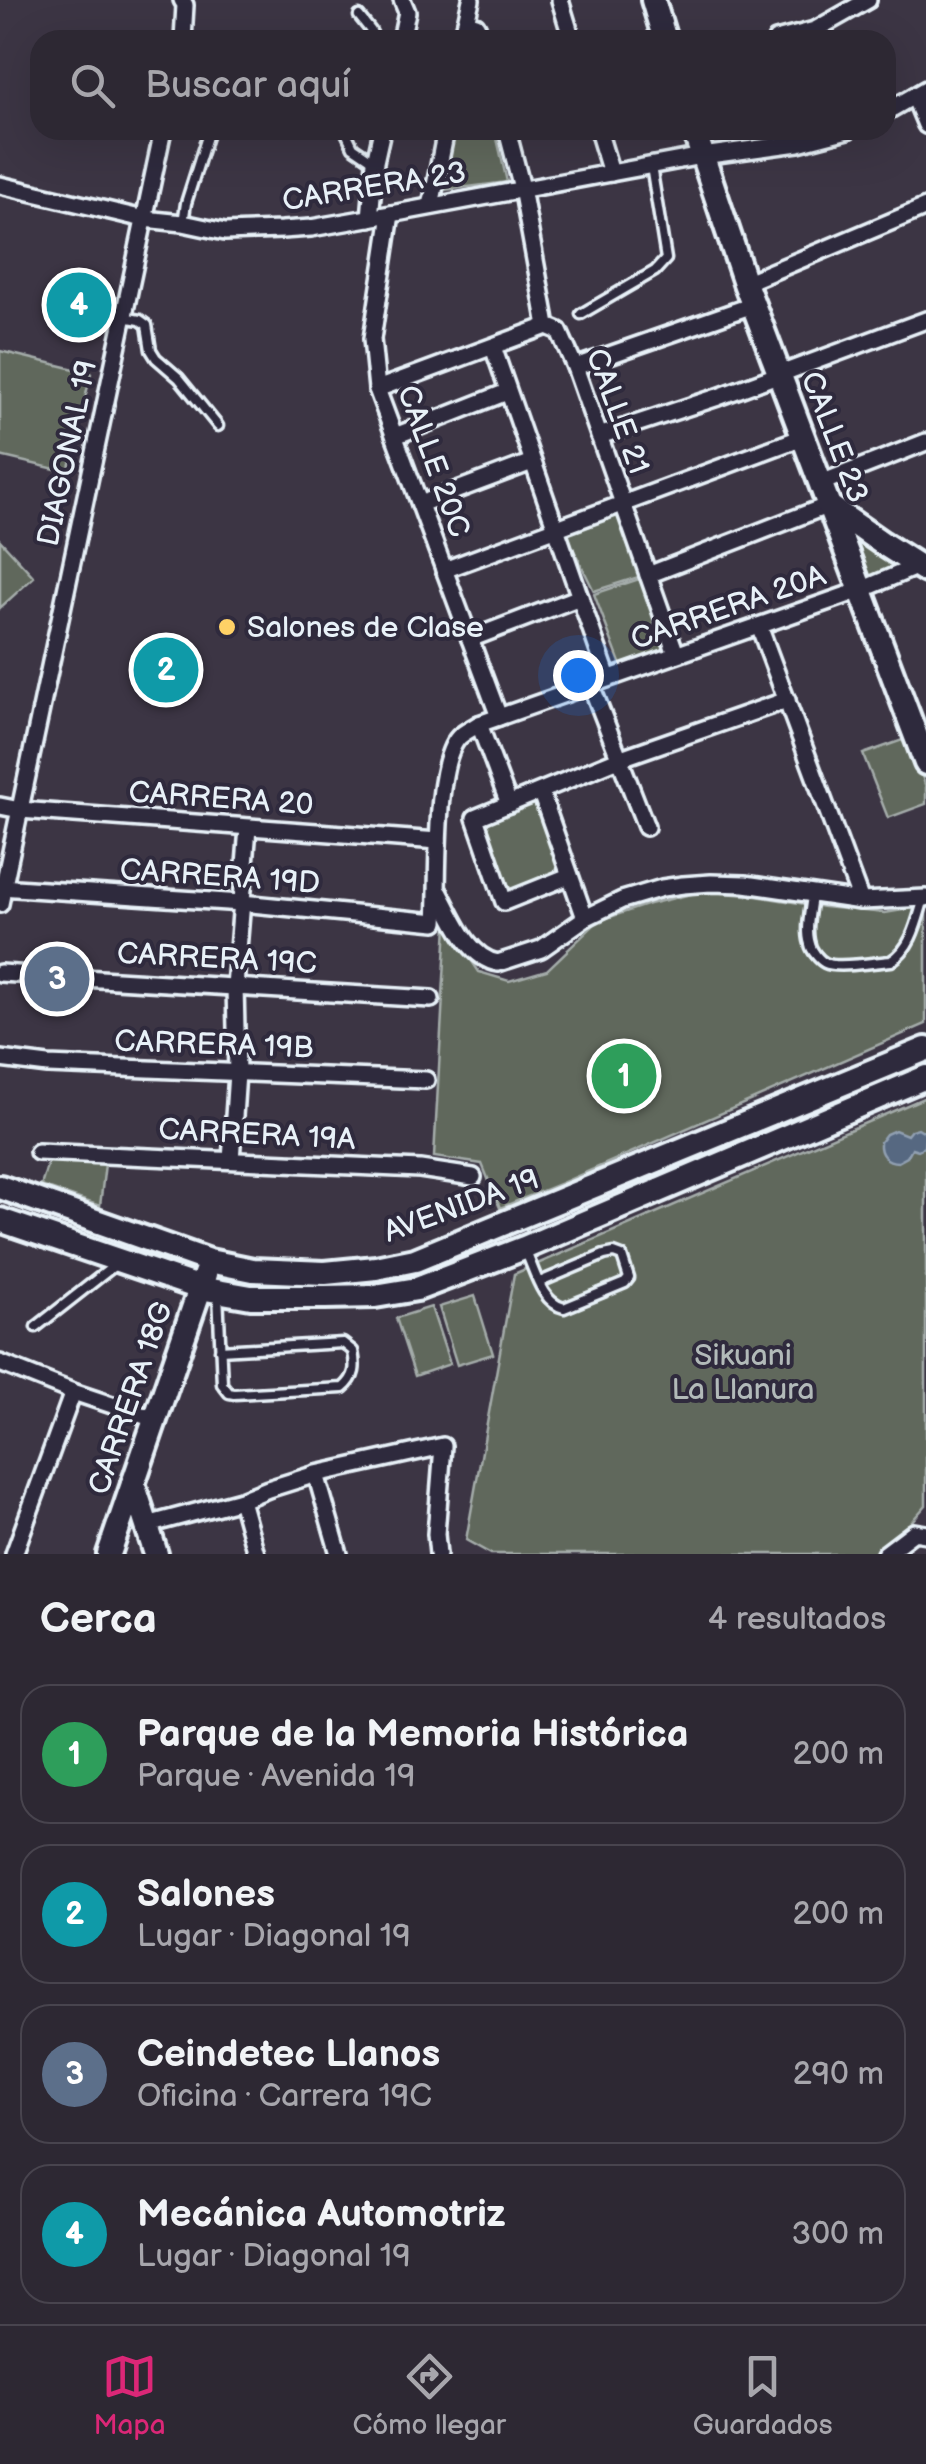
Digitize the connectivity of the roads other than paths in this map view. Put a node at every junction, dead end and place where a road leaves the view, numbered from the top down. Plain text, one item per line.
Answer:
1 (182, 0) edge
2 (402, 0) edge
3 (471, 0) edge
4 (560, 0) edge
5 (652, 0) edge
6 (832, 0) edge
7 (868, 0) edge
8 (358, 16) dead end
9 (842, 16) junction
10 (466, 22) junction
11 (184, 30) edge
12 (371, 30) edge
13 (403, 30) edge
14 (464, 30) edge
15 (479, 30) edge
16 (569, 30) edge
17 (662, 30) edge
18 (811, 30) edge
19 (920, 92) edge
20 (896, 106) edge
21 (926, 124) edge
22 (161, 140) edge
23 (206, 140) edge
24 (350, 140) edge
25 (380, 140) edge
26 (444, 140) edge
27 (510, 140) edge
28 (601, 140) edge
29 (697, 140) edge
30 (810, 140) edge
31 (702, 156) junction
32 (375, 162) junction
33 (651, 166) junction
34 (610, 173) junction
35 (0, 185) edge
36 (522, 188) junction
37 (432, 206) junction
38 (926, 207) edge
39 (392, 214) junction
40 (144, 218) junction
41 (370, 218) junction
42 (183, 223) junction
43 (748, 294) junction
44 (581, 314) dead end
45 (123, 318) junction
46 (926, 320) edge
47 (547, 326) junction
48 (493, 348) junction
49 (576, 367) junction
50 (779, 375) junction
51 (377, 388) junction
52 (508, 392) junction
53 (218, 426) dead end
54 (394, 436) junction
55 (599, 436) junction
56 (803, 437) junction
57 (926, 442) edge
58 (532, 462) junction
59 (821, 483) junction
60 (622, 503) junction
61 (420, 504) junction
62 (829, 506) junction
63 (556, 528) junction
64 (922, 568) edge
65 (444, 570) junction
66 (648, 576) junction
67 (861, 590) junction
68 (580, 597) junction
69 (759, 626) junction
70 (470, 638) junction
71 (676, 654) junction
72 (608, 678) junction
73 (591, 685) junction
74 (786, 700) junction
75 (499, 718) junction
76 (478, 724) junction
77 (621, 758) junction
78 (926, 763) edge
79 (542, 793) junction
80 (509, 804) junction
81 (0, 806) edge
82 (20, 810) junction
83 (646, 827) dead end
84 (248, 828) junction
85 (438, 841) junction
86 (568, 876) junction
87 (438, 890) junction
88 (1, 893) edge
89 (812, 894) junction
90 (925, 898) edge
91 (861, 901) junction
92 (242, 903) junction
93 (585, 918) junction
94 (0, 973) edge
95 (235, 986) junction
96 (431, 999) dead end
97 (926, 1049) edge
98 (0, 1059) edge
99 (238, 1073) junction
100 (926, 1077) edge
101 (426, 1080) dead end
102 (38, 1152) dead end
103 (231, 1160) junction
104 (473, 1177) dead end
105 (0, 1188) edge
106 (0, 1220) edge
107 (524, 1248) junction
108 (120, 1261) junction
109 (209, 1262) junction
110 (540, 1282) junction
111 (209, 1290) junction
112 (36, 1328) dead end
113 (220, 1350) junction
114 (0, 1364) edge
115 (74, 1392) junction
116 (154, 1419) junction
117 (316, 1474) junction
118 (133, 1483) junction
119 (241, 1500) junction
120 (147, 1526) junction
121 (926, 1534) edge
122 (14, 1554) edge
123 (108, 1554) edge
124 (156, 1554) edge
125 (256, 1554) edge
126 (339, 1554) edge
127 (438, 1554) edge
128 (885, 1554) edge

1 - 11 street
2 - 13 street
3 - 10 street
4 - 16 street
5 - 17 main road
6 - 9 street
7 - 9 street
8 - 12 lane
9 - 18 street
10 - 14 street
10 - 15 street
19 - 20 street
19 - 21 street
22 - 40 street, DIAGONAL 19
23 - 42 lane
24 - 32 lane
25 - 32 street
26 - 37 street
27 - 36 street, CALLE 21
28 - 34 street
29 - 31 main road, CALLE 23
30 - 31 street, CARRERA 23
31 - 33 street, CARRERA 23
31 - 43 main road, CALLE 23
32 - 41 street
33 - 34 street, CARRERA 23
33 - 44 lane
34 - 36 street, CARRERA 23
35 - 40 street, CARRERA 23
36 - 37 street, CARRERA 23
36 - 47 street, CALLE 21
37 - 39 street, CARRERA 23
38 - 43 street
39 - 41 street, CARRERA 23
39 - 51 street, CALLE 20C
40 - 42 street, CARRERA 23
40 - 45 street, DIAGONAL 19
41 - 42 street, CARRERA 23
43 - 49 street
43 - 50 main road, CALLE 23
45 - 53 lane
45 - 82 street, DIAGONAL 19
46 - 50 street
47 - 48 street
47 - 49 street, CALLE 21
48 - 51 street
48 - 52 street
49 - 55 street, CALLE 21
50 - 55 street
50 - 56 main road, CALLE 23
51 - 54 street, CALLE 20C
52 - 54 street
52 - 58 street
54 - 61 street, CALLE 20C
55 - 60 street, CALLE 21
56 - 59 main road, CALLE 23
56 - 60 street
57 - 59 street
58 - 61 street
58 - 63 street
59 - 62 main road, CALLE 23
60 - 63 street
60 - 66 street, CALLE 21
61 - 65 street, CALLE 20C
62 - 64 main road
62 - 66 street
62 - 67 main road, CALLE 23
63 - 65 street
63 - 68 street
64 - 67 street, CARRERA 20A
65 - 70 street, CALLE 20C
66 - 71 street, CALLE 21
67 - 69 street, CARRERA 20A
67 - 78 main road, CALLE 23
68 - 70 street
68 - 72 street
69 - 71 street, CARRERA 20A
69 - 74 street
70 - 75 street, CALLE 20C
71 - 72 street, CARRERA 20A
72 - 73 street, CARRERA 20A
73 - 75 street, CARRERA 20A
73 - 77 street
74 - 77 street
74 - 91 street
75 - 76 street, CARRERA 20A
76 - 80 street
76 - 85 street
77 - 79 street
77 - 83 street
79 - 80 street
79 - 86 street
80 - 86 street
81 - 82 street, CARRERA 20
82 - 84 street, CARRERA 20
82 - 88 street, DIAGONAL 19
84 - 85 street, CARRERA 20
84 - 92 street
85 - 87 street
86 - 93 street
87 - 92 street, CARRERA 19D
87 - 93 street
88 - 92 street, CARRERA 19D
89 - 90 lane
89 - 91 street
89 - 93 street
90 - 91 street
92 - 95 street
94 - 95 street, CARRERA 19C
95 - 96 street, CARRERA 19C
95 - 99 street
97 - 109 main road, AVENIDA 19
98 - 99 street, CARRERA 19B
99 - 101 street, CARRERA 19B
99 - 103 street
100 - 107 main road, AVENIDA 19
102 - 103 street, CARRERA 19A
103 - 104 street, CARRERA 19A
105 - 109 main road, AVENIDA 19
106 - 108 main road, AVENIDA 19
107 - 110 lane
107 - 111 main road, AVENIDA 19
108 - 111 main road, AVENIDA 19
108 - 112 lane
109 - 111 main road, CARRERA 18G
110 - 110 lane
111 - 113 lane
111 - 116 main road, CARRERA 18G
113 - 113 lane
114 - 115 street
115 - 116 street
115 - 122 street
116 - 118 main road, CARRERA 18G
117 - 119 street
117 - 126 street
117 - 127 street
118 - 120 main road
118 - 123 main road, CARRERA 18G
119 - 120 street
119 - 125 street
120 - 124 main road
121 - 128 street

